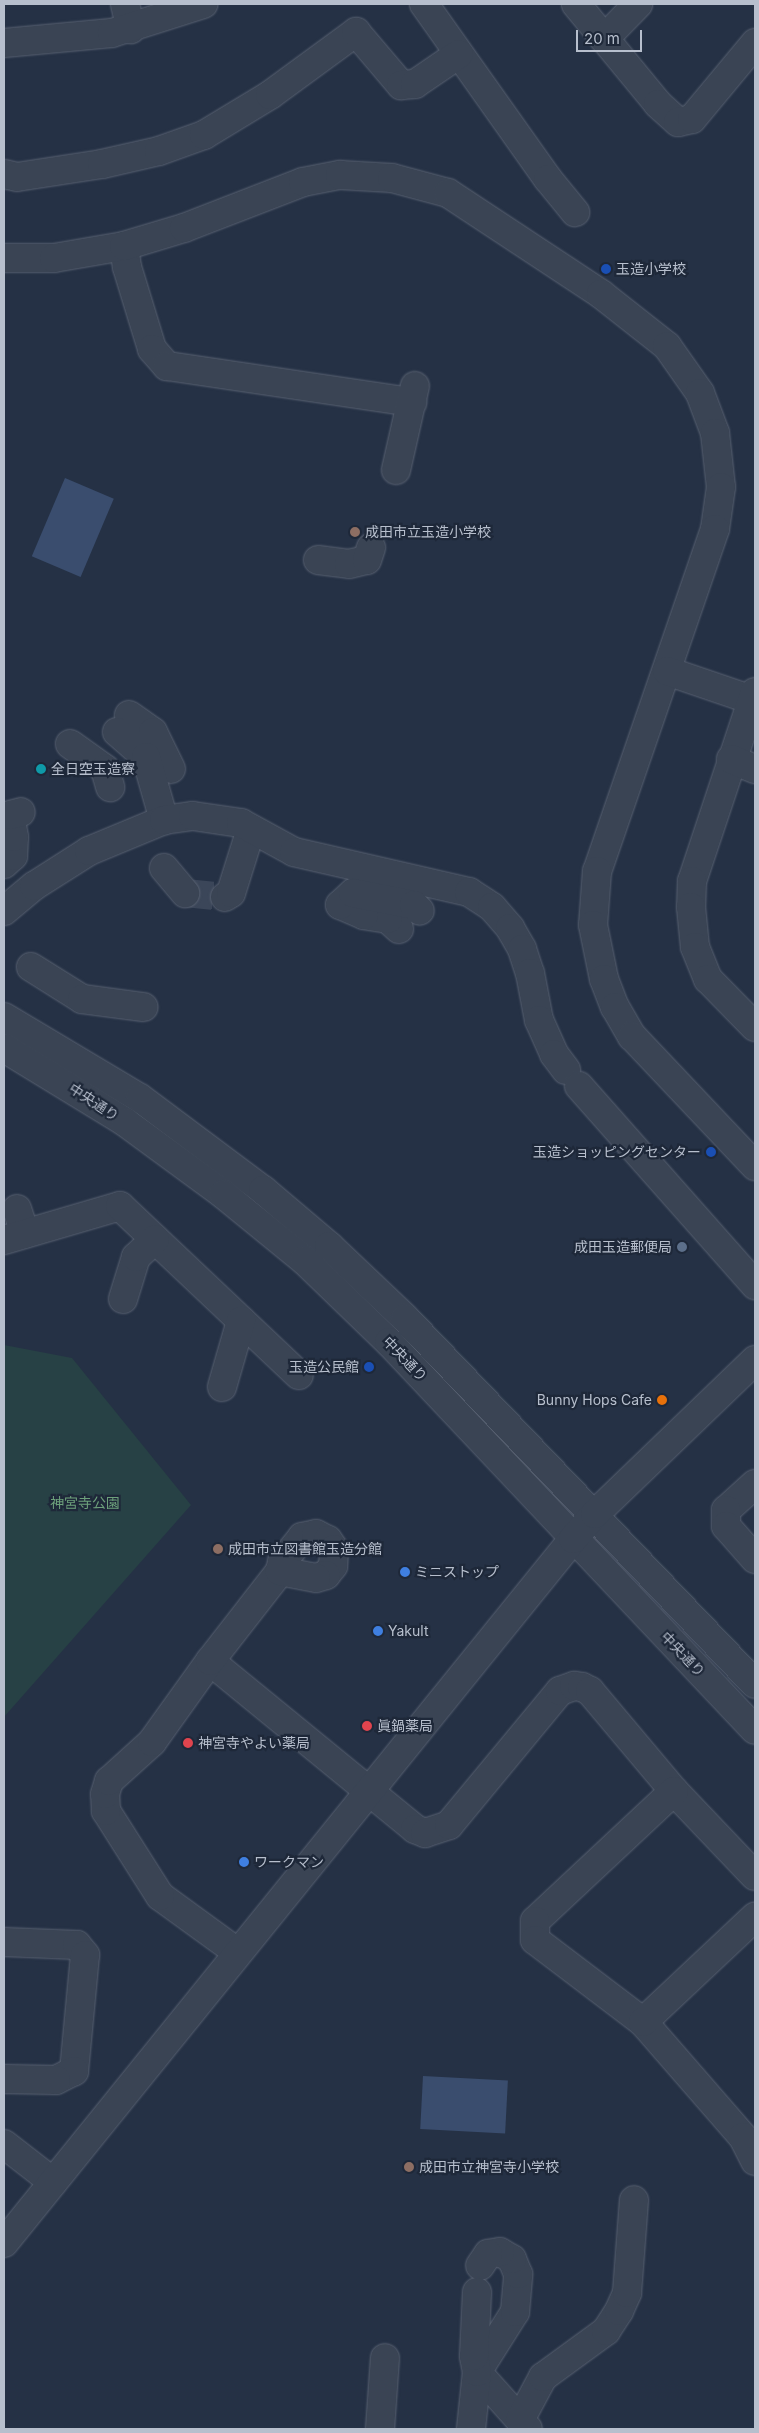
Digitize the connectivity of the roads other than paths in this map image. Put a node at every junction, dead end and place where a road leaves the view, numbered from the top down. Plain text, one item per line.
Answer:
1 (203, 4) edge
2 (424, 4) edge
3 (576, 4) edge
4 (638, 4) edge
5 (128, 16) edge
6 (604, 38) junction
7 (4, 43) edge
8 (755, 43) edge
9 (459, 54) junction
10 (4, 174) edge
11 (575, 212) dead end
12 (124, 246) junction
13 (4, 258) edge
14 (396, 470) dead end
15 (371, 548) dead end
16 (318, 560) dead end
17 (667, 672) junction
18 (754, 696) edge
19 (123, 723) dead end
20 (70, 744) dead end
21 (743, 764) edge
22 (110, 787) dead end
23 (20, 812) dead end
24 (164, 820) junction
25 (251, 829) junction
26 (4, 864) edge
27 (164, 868) dead end
28 (185, 893) tunnel mouth
29 (225, 897) dead end
30 (4, 911) edge
31 (420, 911) dead end
32 (399, 929) dead end
33 (31, 967) dead end
34 (143, 1006) dead end
35 (4, 1017) edge
36 (755, 1027) edge
37 (4, 1048) edge
38 (755, 1166) edge
39 (15, 1227) edge
40 (155, 1239) junction
41 (755, 1285) edge
42 (123, 1299) dead end
43 (241, 1321) junction
44 (755, 1360) edge
45 (299, 1375) dead end
46 (222, 1387) dead end
47 (755, 1484) edge
48 (594, 1514) junction
49 (573, 1539) junction
50 (755, 1559) edge
51 (280, 1571) dead end
52 (210, 1661) junction
53 (755, 1684) edge
54 (755, 1730) edge
55 (370, 1790) junction
56 (674, 1791) junction
57 (755, 1876) edge
58 (755, 1917) edge
59 (4, 1942) edge
60 (237, 1952) junction
61 (644, 2022) junction
62 (4, 2078) edge
63 (749, 2132) edge
64 (4, 2144) edge
65 (755, 2161) edge
66 (53, 2182) junction
67 (634, 2200) dead end
68 (4, 2244) edge
69 (385, 2358) dead end
70 (477, 2372) junction
71 (524, 2425) edge
72 (380, 2429) edge
73 (472, 2429) edge

1 - 5 street
2 - 9 street
3 - 6 street
4 - 6 street
5 - 7 street
6 - 8 street
9 - 10 street
9 - 11 street
12 - 13 street
12 - 14 street
12 - 17 street
15 - 16 street
17 - 18 street
17 - 38 street
18 - 21 street
19 - 24 street
20 - 22 street
21 - 36 street
23 - 26 street
24 - 25 street
24 - 30 street
25 - 29 street
25 - 41 street
27 - 28 street
31 - 32 street
33 - 34 street
35 - 48 street, 中央通り
37 - 49 street, 中央通り
39 - 40 street
40 - 42 street
40 - 43 street
43 - 45 street
43 - 46 street
44 - 48 street
47 - 50 street
48 - 49 street
48 - 53 street, 中央通り
49 - 54 street, 中央通り
49 - 55 street
51 - 52 street
52 - 55 street
52 - 60 street
55 - 56 street
55 - 60 street
56 - 57 street
56 - 61 street
58 - 61 street
59 - 62 street
60 - 66 street
61 - 63 street
63 - 65 street
64 - 66 street
66 - 68 street
67 - 71 street
69 - 72 street
70 - 70 street
70 - 71 street
70 - 73 street

